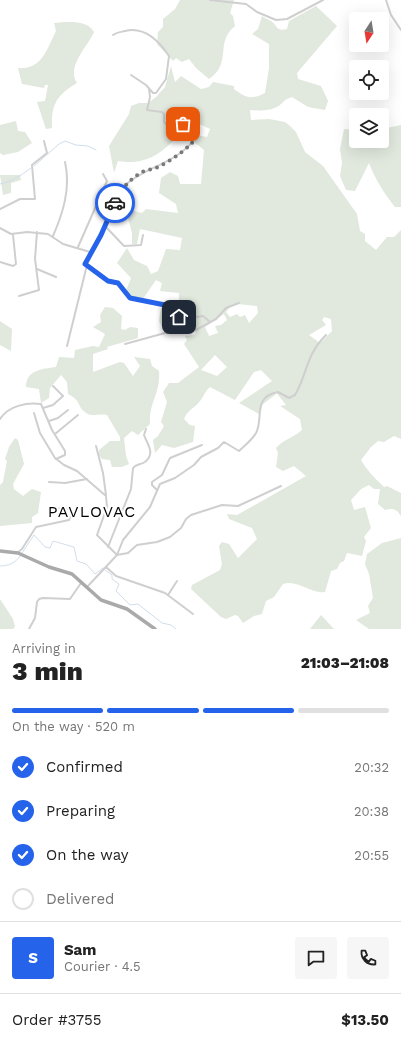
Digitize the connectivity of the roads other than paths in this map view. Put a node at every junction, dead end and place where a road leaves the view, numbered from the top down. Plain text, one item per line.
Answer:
1 (210, 0) edge
2 (323, 0) edge
3 (386, 0) edge
4 (401, 30) edge
5 (114, 35) dead end
6 (131, 75) dead end
7 (149, 89) junction
8 (44, 141) dead end
9 (65, 162) dead end
10 (103, 174) dead end
11 (0, 208) edge
12 (105, 226) junction
13 (0, 228) edge
14 (37, 232) junction
15 (13, 235) junction
16 (143, 235) dead end
17 (53, 236) junction
18 (78, 247) junction
19 (90, 252) junction
20 (0, 262) edge
21 (87, 265) junction
22 (36, 269) junction
23 (56, 277) dead end
24 (19, 296) dead end
25 (239, 303) dead end
26 (210, 322) junction
27 (326, 335) dead end
28 (125, 344) dead end
29 (67, 346) dead end
30 (54, 386) dead end
31 (43, 408) junction
32 (68, 410) dead end
33 (34, 412) dead end
34 (78, 415) dead end
35 (0, 419) edge
36 (48, 421) junction
37 (146, 429) dead end
38 (55, 434) junction
39 (202, 445) dead end
40 (96, 446) dead end
41 (56, 459) junction
42 (87, 479) junction
43 (49, 482) dead end
44 (281, 486) dead end
45 (157, 490) junction
46 (106, 496) junction
47 (50, 508) dead end
48 (108, 547) junction
49 (0, 551) edge
50 (16, 553) junction
51 (117, 555) junction
52 (106, 568) junction
53 (177, 581) dead end
54 (82, 582) junction
55 (87, 587) junction
56 (168, 595) junction
57 (193, 614) dead end
58 (29, 629) edge
59 (155, 629) edge

1 - 2 street
3 - 4 street
5 - 7 street
6 - 7 street
7 - 12 street
8 - 11 street
9 - 17 street
10 - 18 street
12 - 16 street
12 - 19 street
13 - 15 street
14 - 15 street
14 - 17 street
14 - 22 street
15 - 20 street
17 - 18 street
18 - 19 street
19 - 21 street
21 - 26 street
21 - 29 street
22 - 23 street
22 - 24 street
25 - 26 street
26 - 28 street
27 - 45 street
30 - 31 street
31 - 35 street
31 - 36 street
32 - 36 street
33 - 41 street
34 - 38 street
36 - 38 street
37 - 48 street
38 - 41 street
39 - 45 street
40 - 46 street
41 - 42 street
42 - 43 street
42 - 46 street
44 - 51 street
45 - 51 street
46 - 48 street
47 - 50 street
48 - 51 street
49 - 50 main road
50 - 54 main road
51 - 52 street
52 - 55 street
52 - 56 street
53 - 56 street
54 - 55 main road
54 - 58 street
55 - 59 main road
56 - 57 street

